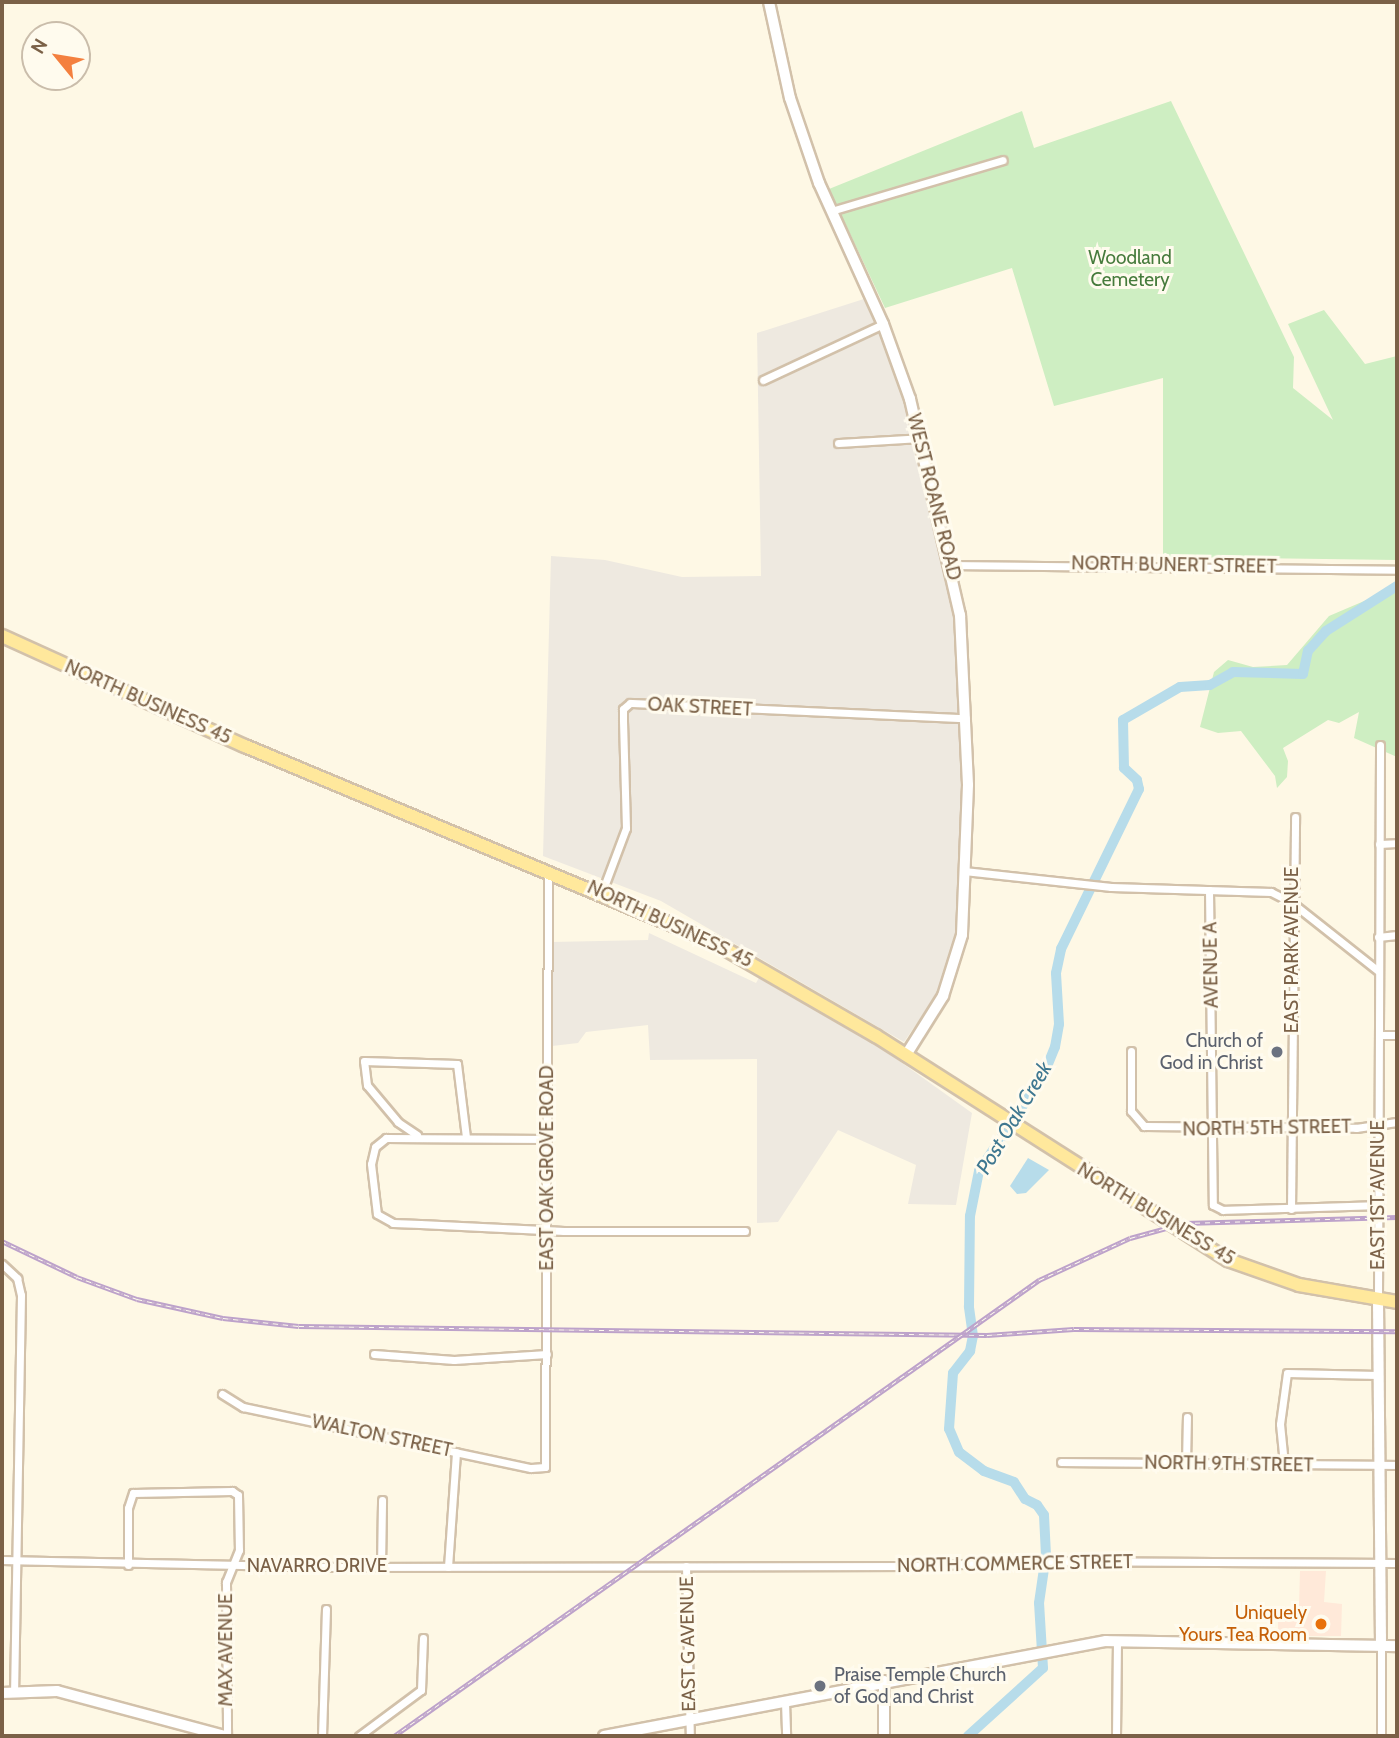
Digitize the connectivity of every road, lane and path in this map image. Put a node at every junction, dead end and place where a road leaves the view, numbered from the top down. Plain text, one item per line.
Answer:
1 (769, 2) edge
2 (1003, 160) dead end
3 (831, 211) junction
4 (883, 324) junction
5 (763, 380) dead end
6 (922, 438) junction
7 (838, 443) dead end
8 (951, 565) junction
9 (1397, 570) edge
10 (2, 636) edge
11 (966, 718) junction
12 (1380, 745) dead end
13 (1295, 817) dead end
14 (1397, 843) edge
15 (1379, 844) junction
16 (548, 869) junction
17 (964, 871) junction
18 (1209, 890) junction
19 (602, 892) junction
20 (1292, 902) junction
21 (1397, 936) edge
22 (1378, 937) junction
23 (1377, 970) junction
24 (1379, 1035) junction
25 (1397, 1035) edge
26 (1131, 1051) dead end
27 (906, 1055) junction
28 (1397, 1122) edge
29 (1378, 1125) junction
30 (1292, 1128) junction
31 (1211, 1129) junction
32 (418, 1136) junction
33 (466, 1137) junction
34 (547, 1139) junction
35 (1378, 1205) junction
36 (1291, 1209) junction
37 (548, 1229) junction
38 (745, 1231) dead end
39 (2, 1264) edge
40 (1378, 1300) junction
41 (1397, 1302) edge
42 (374, 1354) dead end
43 (547, 1354) junction
44 (1378, 1375) junction
45 (222, 1394) dead end
46 (1187, 1417) dead end
47 (456, 1452) junction
48 (1061, 1462) dead end
49 (1186, 1463) junction
50 (1284, 1464) junction
51 (1379, 1465) junction
52 (1397, 1465) edge
53 (545, 1467) joint
54 (382, 1500) dead end
55 (2, 1560) edge
56 (15, 1563) junction
57 (1380, 1563) junction
58 (1397, 1563) edge
59 (128, 1565) junction
60 (232, 1566) junction
61 (448, 1566) junction
62 (632, 1566) joint
63 (686, 1566) junction
64 (381, 1567) junction
65 (326, 1609) dead end
66 (424, 1638) dead end
67 (1117, 1641) junction
68 (1381, 1645) junction
69 (1397, 1646) edge
70 (884, 1681) junction
71 (14, 1691) junction
72 (2, 1693) edge
73 (785, 1702) junction
74 (690, 1721) junction
75 (226, 1736) edge
76 (322, 1736) edge
77 (359, 1736) edge
78 (604, 1736) edge
79 (690, 1736) edge
80 (786, 1736) edge
81 (884, 1736) edge
82 (1116, 1736) edge
83 (1381, 1736) edge

1 - 3 street, WEST ROANE ROAD
2 - 3 street
3 - 4 street, WEST ROANE ROAD
4 - 5 street
4 - 6 street, WEST ROANE ROAD
6 - 7 street
6 - 8 street, WEST ROANE ROAD
8 - 9 street, NORTH BUNERT STREET
8 - 11 street, WEST ROANE ROAD
10 - 16 main road, NORTH BUSINESS 45
11 - 17 street, WEST ROANE ROAD
11 - 19 street, OAK STREET
12 - 15 street, EAST 1ST AVENUE
13 - 20 street, EAST PARK AVENUE
14 - 15 street
15 - 22 street, EAST 1ST AVENUE
16 - 19 main road, NORTH BUSINESS 45
16 - 34 street, EAST OAK GROVE ROAD
17 - 18 street
17 - 27 street, WEST ROANE ROAD
18 - 20 street
18 - 31 street, AVENUE A
19 - 27 main road, NORTH BUSINESS 45
20 - 23 street
20 - 30 street, EAST PARK AVENUE
21 - 22 street
22 - 23 street, EAST 1ST AVENUE
23 - 24 street, EAST 1ST AVENUE
24 - 25 street
24 - 29 street, EAST 1ST AVENUE
26 - 31 street, NORTH 5TH STREET
27 - 40 main road, NORTH BUSINESS 45
28 - 29 street, NORTH 5TH STREET
29 - 30 street, NORTH 5TH STREET
29 - 35 street, EAST 1ST AVENUE
30 - 31 street, NORTH 5TH STREET
30 - 36 street, EAST PARK AVENUE
31 - 36 street, AVENUE A
32 - 33 street
32 - 33 street
32 - 37 street
33 - 34 street
34 - 37 street, EAST OAK GROVE ROAD
35 - 36 street
35 - 40 street, EAST 1ST AVENUE
37 - 38 street
37 - 43 street, EAST OAK GROVE ROAD
39 - 56 street
40 - 41 main road, NORTH BUSINESS 45
40 - 44 street, EAST 1ST AVENUE
42 - 43 street
43 - 53 street, EAST OAK GROVE ROAD
44 - 50 street
44 - 51 street, EAST 1ST AVENUE
45 - 47 street, WALTON STREET
46 - 49 street
47 - 53 street, WALTON STREET
47 - 61 street
48 - 49 street, NORTH 9TH STREET
49 - 50 street, NORTH 9TH STREET
50 - 51 street, NORTH 9TH STREET
51 - 52 street, NORTH 9TH STREET
51 - 57 street, EAST 1ST AVENUE
54 - 64 street
55 - 56 street, NAVARRO DRIVE
56 - 59 street, NAVARRO DRIVE
56 - 71 street
57 - 58 street, NORTH COMMERCE STREET
57 - 63 street, NORTH COMMERCE STREET
57 - 68 street, EAST 1ST AVENUE
59 - 60 street, NAVARRO DRIVE
59 - 60 street, MAX AVENUE
60 - 64 street, NAVARRO DRIVE
60 - 75 street, MAX AVENUE
61 - 62 street, NAVARRO DRIVE
61 - 64 street, NAVARRO DRIVE
62 - 63 street, NORTH COMMERCE STREET
63 - 74 street, EAST G AVENUE
65 - 76 street
66 - 77 street
67 - 68 street
67 - 70 street
67 - 82 street
68 - 69 street
68 - 83 street
70 - 73 street
70 - 81 street
71 - 72 street
71 - 75 street
73 - 74 street
73 - 80 street
74 - 78 street
74 - 79 street, EAST G AVENUE

